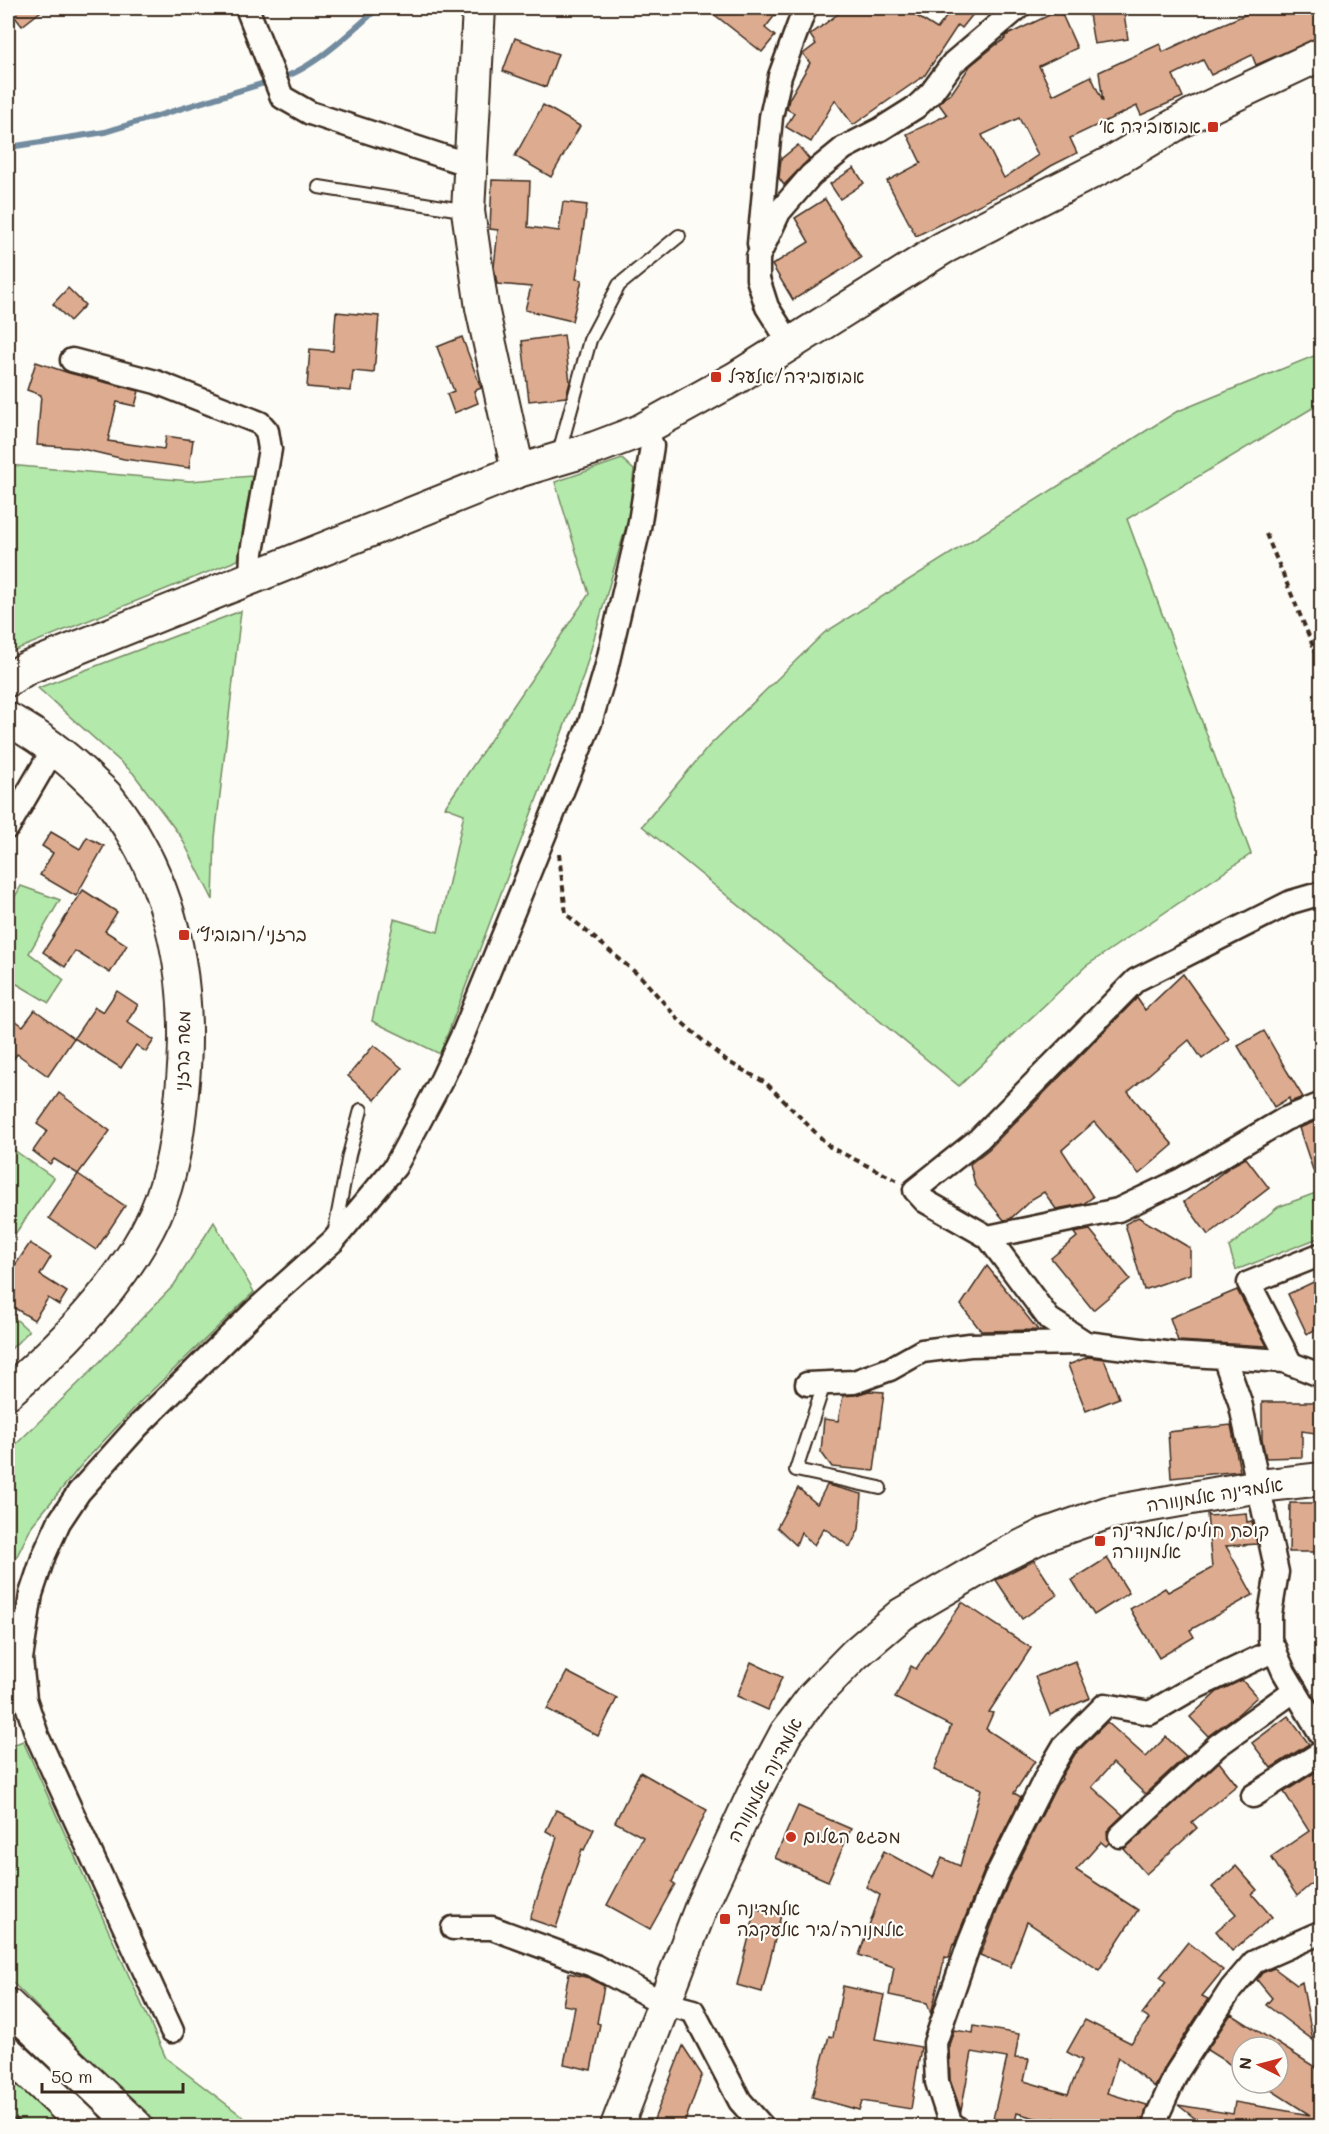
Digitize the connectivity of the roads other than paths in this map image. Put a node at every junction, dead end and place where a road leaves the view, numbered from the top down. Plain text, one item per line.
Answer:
1 (247, 8) edge
2 (479, 8) edge
3 (806, 8) edge
4 (1018, 8) edge
5 (1322, 54) edge
6 (470, 165) junction
7 (319, 187) dead end
8 (468, 211) junction
9 (679, 236) dead end
10 (758, 257) junction
11 (791, 345) junction
12 (72, 360) dead end
13 (646, 427) junction
14 (558, 459) junction
15 (518, 471) junction
16 (251, 580) junction
17 (8, 680) edge
18 (8, 719) edge
19 (54, 748) junction
20 (8, 827) edge
21 (1322, 893) edge
22 (1322, 1104) edge
23 (361, 1110) dead end
24 (988, 1237) junction
25 (333, 1241) junction
26 (1322, 1254) edge
27 (1086, 1343) junction
28 (1224, 1357) junction
29 (1292, 1364) junction
30 (1322, 1376) edge
31 (815, 1384) joint
32 (8, 1392) edge
33 (1322, 1479) edge
34 (1259, 1486) junction
35 (880, 1488) dead end
36 (1275, 1650) junction
37 (1295, 1690) junction
38 (1322, 1736) edge
39 (1322, 1752) edge
40 (1253, 1796) dead end
41 (1120, 1836) dead end
42 (453, 1928) dead end
43 (1322, 1932) edge
44 (663, 2002) junction
45 (8, 2005) edge
46 (172, 2031) dead end
47 (8, 2053) edge
48 (87, 2127) edge
49 (136, 2127) edge
50 (617, 2127) edge
51 (762, 2127) edge
52 (955, 2127) edge
53 (1155, 2127) edge

1 - 6 street
2 - 6 street
3 - 10 street
4 - 10 street
5 - 11 street
6 - 8 street
7 - 8 lane
8 - 15 street
9 - 14 lane
10 - 11 street
11 - 13 street
12 - 16 street
13 - 14 street
13 - 25 street
14 - 15 street
15 - 16 street
16 - 17 street
18 - 19 street, משה ברזני
19 - 20 street
19 - 32 street, משה ברזני
21 - 24 street
22 - 24 street
23 - 25 lane
24 - 27 street
25 - 46 street
26 - 29 street
27 - 28 street
27 - 31 street
28 - 29 street
28 - 34 street
29 - 30 street
31 - 35 lane
33 - 34 street, אלמדינה אלמנוורה
34 - 36 street
34 - 44 street, אלמדינה אלמנוורה
36 - 37 street
36 - 52 street
37 - 38 street
37 - 41 street
39 - 40 street
42 - 44 street
43 - 53 street
44 - 50 street, אלמדינה אלמנוורה
44 - 51 street
45 - 49 street
47 - 48 street

